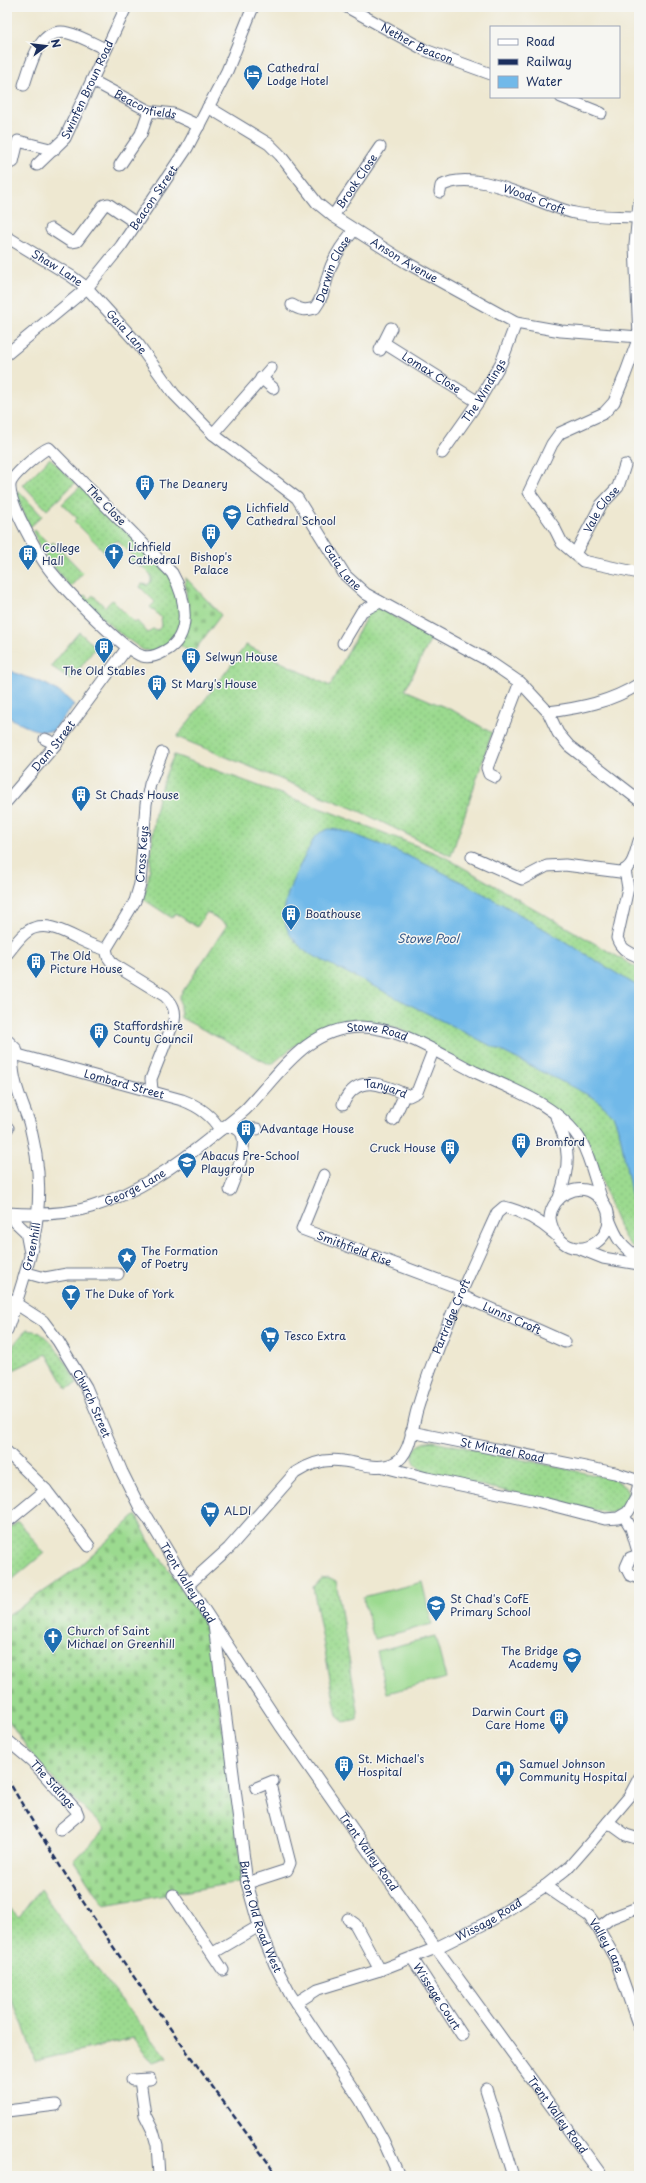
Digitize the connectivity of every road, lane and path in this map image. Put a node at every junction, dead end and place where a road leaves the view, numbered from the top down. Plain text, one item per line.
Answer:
1 (126, 7) edge
2 (253, 7) edge
3 (348, 7) edge
4 (105, 49) junction
5 (490, 74) edge
6 (93, 81) junction
7 (24, 85) dead end
8 (561, 98) edge
9 (208, 107) junction
10 (149, 111) junction
11 (601, 113) dead end
12 (199, 126) junction
13 (380, 146) dead end
14 (54, 150) junction
15 (13, 162) dead end
16 (37, 165) dead end
17 (120, 165) dead end
18 (440, 192) dead end
19 (639, 203) edge
20 (333, 216) junction
21 (636, 217) junction
22 (136, 223) junction
23 (51, 229) dead end
24 (354, 230) junction
25 (7, 237) edge
26 (87, 288) junction
27 (292, 304) dead end
28 (516, 324) junction
29 (391, 328) dead end
30 (639, 337) edge
31 (7, 354) edge
32 (270, 368) dead end
33 (261, 378) junction
34 (273, 388) dead end
35 (478, 402) junction
36 (213, 434) junction
37 (442, 453) dead end
38 (624, 464) dead end
39 (10, 480) edge
40 (575, 554) junction
41 (639, 574) edge
42 (380, 602) junction
43 (343, 643) dead end
44 (127, 648) junction
45 (520, 682) junction
46 (639, 684) edge
47 (548, 712) junction
48 (45, 739) dead end
49 (56, 744) junction
50 (162, 753) dead end
51 (495, 776) dead end
52 (7, 800) edge
53 (639, 800) edge
54 (639, 841) edge
55 (472, 857) dead end
56 (626, 870) junction
57 (106, 949) junction
58 (7, 954) edge
59 (639, 957) edge
60 (7, 1040) edge
61 (433, 1051) junction
62 (18, 1055) junction
63 (152, 1090) junction
64 (405, 1094) junction
65 (343, 1104) dead end
66 (554, 1113) junction
67 (393, 1120) dead end
68 (222, 1129) junction
69 (239, 1129) junction
70 (257, 1129) dead end
71 (324, 1175) dead end
72 (230, 1190) dead end
73 (559, 1198) junction
74 (602, 1200) junction
75 (552, 1212) junction
76 (7, 1213) edge
77 (37, 1214) junction
78 (529, 1217) junction
79 (609, 1218) junction
80 (555, 1234) junction
81 (576, 1248) junction
82 (639, 1258) edge
83 (30, 1259) junction
84 (639, 1264) edge
85 (27, 1273) junction
86 (118, 1274) dead end
87 (461, 1292) junction
88 (12, 1300) edge
89 (7, 1330) edge
90 (565, 1342) dead end
91 (411, 1432) junction
92 (7, 1452) edge
93 (384, 1467) junction
94 (639, 1481) edge
95 (46, 1490) junction
96 (624, 1516) junction
97 (148, 1518) joint
98 (7, 1522) edge
99 (89, 1546) dead end
100 (639, 1555) edge
101 (639, 1578) edge
102 (188, 1585) junction
103 (214, 1624) junction
104 (7, 1740) edge
105 (639, 1778) edge
106 (256, 1788) dead end
107 (608, 1822) junction
108 (60, 1830) dead end
109 (639, 1839) edge
110 (247, 1883) junction
111 (545, 1886) junction
112 (174, 1895) dead end
113 (639, 1907) edge
114 (355, 1920) dead end
115 (259, 1926) junction
116 (598, 1928) junction
117 (436, 1948) junction
118 (213, 1953) junction
119 (412, 1958) junction
120 (223, 1970) dead end
121 (380, 1970) junction
122 (296, 2003) junction
123 (639, 2027) edge
124 (462, 2035) dead end
125 (141, 2080) dead end
126 (486, 2089) dead end
127 (58, 2105) dead end
128 (7, 2111) edge
129 (159, 2176) edge
130 (399, 2176) edge
131 (513, 2176) edge
132 (602, 2176) edge

1 - 4 street, Swinfen Broun Road
2 - 9 street, Beacon Street
3 - 5 street, Nether Beacon
4 - 6 street, Swinfen Broun Road
4 - 7 street
6 - 10 street, Beaconfields
6 - 14 street, Swinfen Broun Road
8 - 11 street
9 - 12 street, Beacon Street
9 - 20 street, Anson Avenue
10 - 12 street, Beaconfields
10 - 17 street
12 - 22 street, Beacon Street
13 - 20 street, Brook Close
14 - 15 street
14 - 16 street, Swinfen Broun Road
18 - 21 street, Woods Croft
19 - 21 street
20 - 24 street, Anson Avenue
21 - 30 street
22 - 23 street
22 - 26 street, Beacon Street
24 - 27 street, Darwin Close
24 - 28 street, Anson Avenue
25 - 26 street, Shaw Lane
26 - 31 street, Beacon Street
26 - 36 street, Gaia Lane
28 - 30 street, Anson Avenue
28 - 35 street, The Windings
29 - 35 street, Lomax Close
30 - 40 street
32 - 33 street
33 - 34 street
33 - 36 street
35 - 37 street, The Windings
36 - 42 street, Gaia Lane
38 - 40 street, Vale Close
39 - 44 street, The Close
39 - 44 street, The Close
40 - 41 street
42 - 43 street
42 - 45 street, Gaia Lane
44 - 49 street, Dam Street
45 - 47 street, Gaia Lane
45 - 51 street
46 - 47 street
47 - 53 street, Gaia Lane
48 - 49 street
49 - 52 street, Dam Street
50 - 57 street, Cross Keys
54 - 56 street
55 - 56 street
56 - 59 street
57 - 58 street
57 - 63 street
60 - 62 street
61 - 64 street, Tanyard
61 - 66 street, Stowe Road
61 - 68 street, Stowe Road
62 - 63 street, Lombard Street
62 - 77 street, Greenhill
63 - 68 street, Lombard Street
64 - 65 street, Tanyard
64 - 67 street
66 - 73 street
66 - 74 street, Stowe Road
68 - 69 street
68 - 77 street, George Lane
69 - 70 street
69 - 72 street
71 - 87 street, Smithfield Rise
73 - 74 street
73 - 75 street
74 - 79 street
75 - 78 street
75 - 80 street
76 - 77 street, George Lane
76 - 83 street
77 - 83 street, Greenhill
78 - 80 street
78 - 87 street, Partridge Croft
79 - 81 street
79 - 82 street
80 - 81 street
81 - 84 street
83 - 85 street, Greenhill
85 - 86 street
85 - 88 street, Greenhill
87 - 90 street, Lunns Croft
87 - 91 street, Partridge Croft
88 - 89 street, Greenhill
88 - 97 street, Church Street
91 - 93 street
91 - 94 street, St Michael Road
92 - 95 street
93 - 96 street
93 - 102 street
94 - 96 street, St Michael Road
95 - 98 street
95 - 99 street
96 - 100 street
97 - 102 street, Trent Valley Road
100 - 101 street
102 - 103 street, Trent Valley Road
103 - 110 street, Burton Old Road West
103 - 117 street, Trent Valley Road
104 - 108 street, The Sidings
105 - 107 street, Wissage Road
106 - 110 street
107 - 109 street
107 - 111 street, Wissage Road
110 - 115 street, Burton Old Road West
111 - 116 street, Valley Lane
111 - 117 street, Wissage Road
112 - 118 street
113 - 116 street
114 - 121 street
115 - 118 street
115 - 122 street, Burton Old Road West
116 - 123 street, Valley Lane
117 - 119 street, Wissage Road
117 - 132 street, Trent Valley Road
118 - 120 street
119 - 121 street, Wissage Road
119 - 124 street, Wissage Court
121 - 122 street, Wissage Road
122 - 130 street, Burton Old Road West
125 - 129 street
126 - 131 street
127 - 128 street

